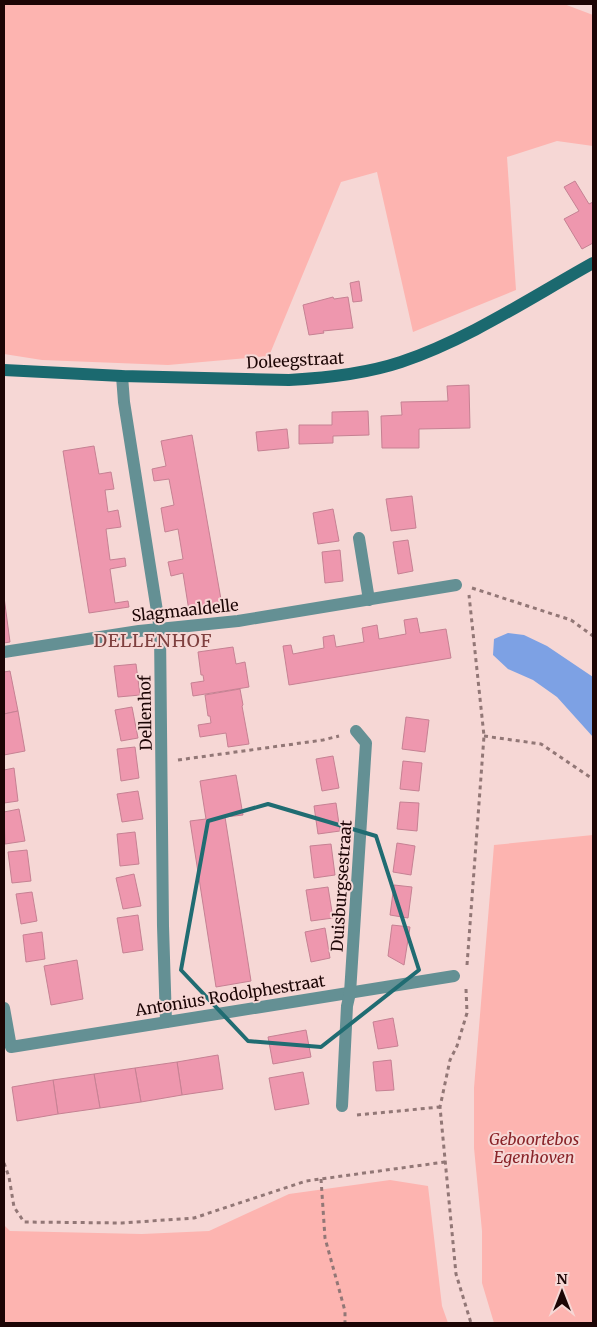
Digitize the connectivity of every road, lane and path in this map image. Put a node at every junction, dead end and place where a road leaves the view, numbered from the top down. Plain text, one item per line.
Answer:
1 (593, 263) edge
2 (4, 370) edge
3 (122, 376) junction
4 (359, 538) dead end
5 (456, 585) dead end
6 (369, 600) junction
7 (160, 630) junction
8 (593, 636) edge
9 (4, 652) edge
10 (356, 731) joint
11 (484, 736) junction
12 (162, 762) junction
13 (593, 780) edge
14 (460, 975) joint
15 (466, 986) dead end
16 (350, 993) junction
17 (4, 1008) edge
18 (166, 1022) junction
19 (342, 1106) joint
20 (440, 1107) junction
21 (445, 1162) junction
22 (4, 1163) edge
23 (321, 1179) junction
24 (345, 1323) edge
25 (471, 1323) edge

1 - 3 street, Doleegstraat
2 - 3 street, Doleegstraat
3 - 7 street, Dellenhof
4 - 6 street
5 - 6 street, Slagmaaldelle
6 - 7 street, Slagmaaldelle
7 - 9 street, Slagmaaldelle
7 - 12 street, Dellenhof
8 - 11 path
10 - 12 path
10 - 16 street, Duisburgsestraat
11 - 13 path
11 - 14 path
12 - 18 street, Dellenhof
14 - 16 street, Antonius Rodolphestraat
15 - 20 path
16 - 18 street, Antonius Rodolphestraat
16 - 19 street, Duisburgsestraat
17 - 18 street, Antonius Rodolphestraat
19 - 20 path
20 - 21 path
21 - 23 path
21 - 25 path
22 - 23 path
23 - 24 path

